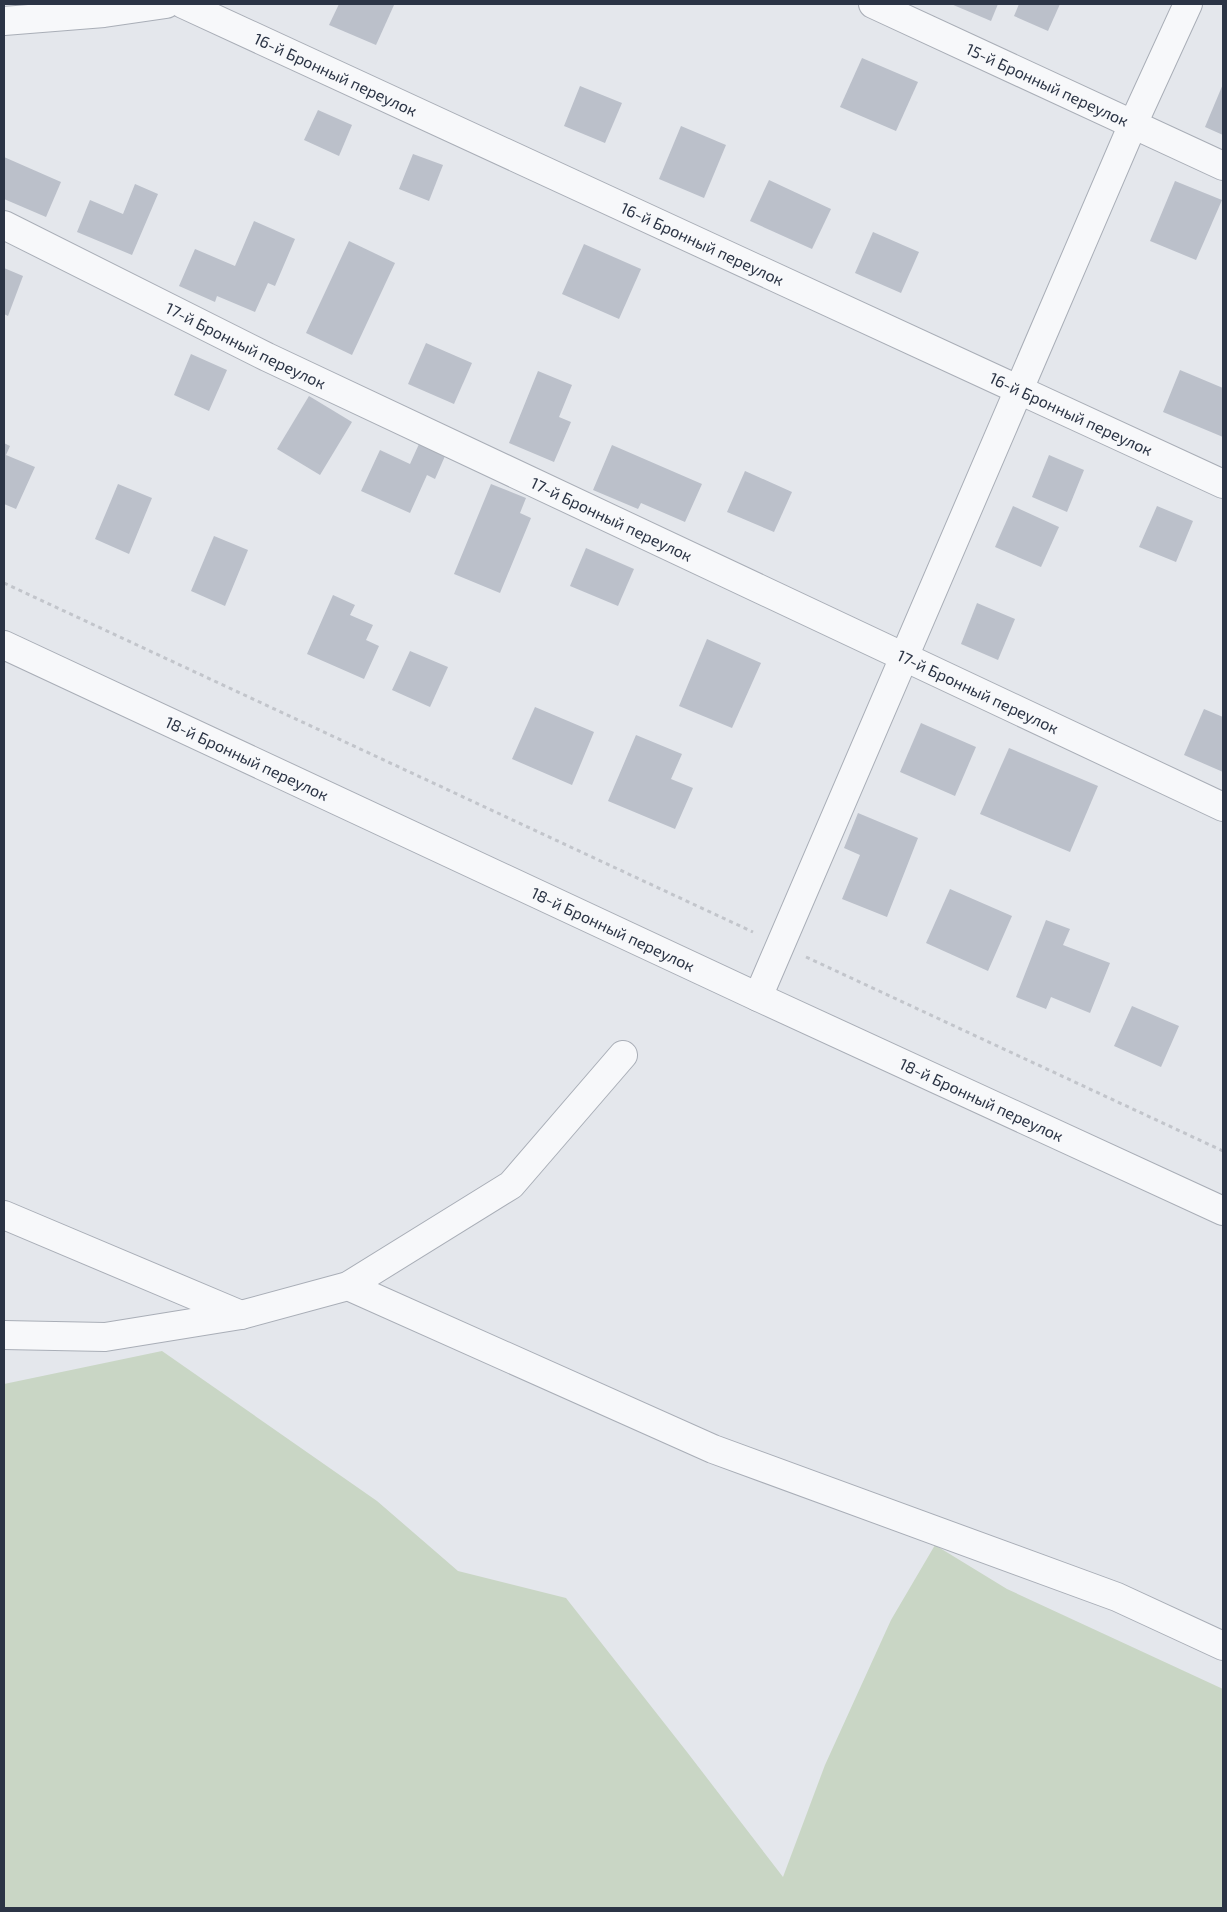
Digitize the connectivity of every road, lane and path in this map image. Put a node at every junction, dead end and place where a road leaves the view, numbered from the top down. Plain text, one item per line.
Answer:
1 (166, 4) edge
2 (183, 4) edge
3 (873, 4) edge
4 (1188, 4) edge
5 (105, 9) edge
6 (4, 22) edge
7 (1133, 124) junction
8 (1223, 166) edge
9 (4, 225) edge
10 (1019, 390) junction
11 (1223, 484) edge
12 (4, 582) edge
13 (4, 645) edge
14 (905, 658) junction
15 (1223, 807) edge
16 (781, 945) junction
17 (758, 998) junction
18 (622, 1055) dead end
19 (1223, 1151) edge
20 (1223, 1212) edge
21 (4, 1215) edge
22 (348, 1286) junction
23 (240, 1315) junction
24 (4, 1335) edge
25 (1223, 1646) edge

1 - 5 street
2 - 10 street, 16-й Бронный переулок
3 - 7 street, 15-й Бронный переулок
4 - 7 street
5 - 6 street
7 - 8 street, 15-й Бронный переулок
7 - 10 street
9 - 14 street, 17-й Бронный переулок
10 - 11 street, 16-й Бронный переулок
10 - 14 street
12 - 16 path
13 - 17 street, 18-й Бронный переулок
14 - 15 street, 17-й Бронный переулок
14 - 16 street
16 - 17 street
16 - 19 path
17 - 20 street, 18-й Бронный переулок
18 - 22 street
21 - 23 street
22 - 23 street
22 - 25 street
23 - 24 street

